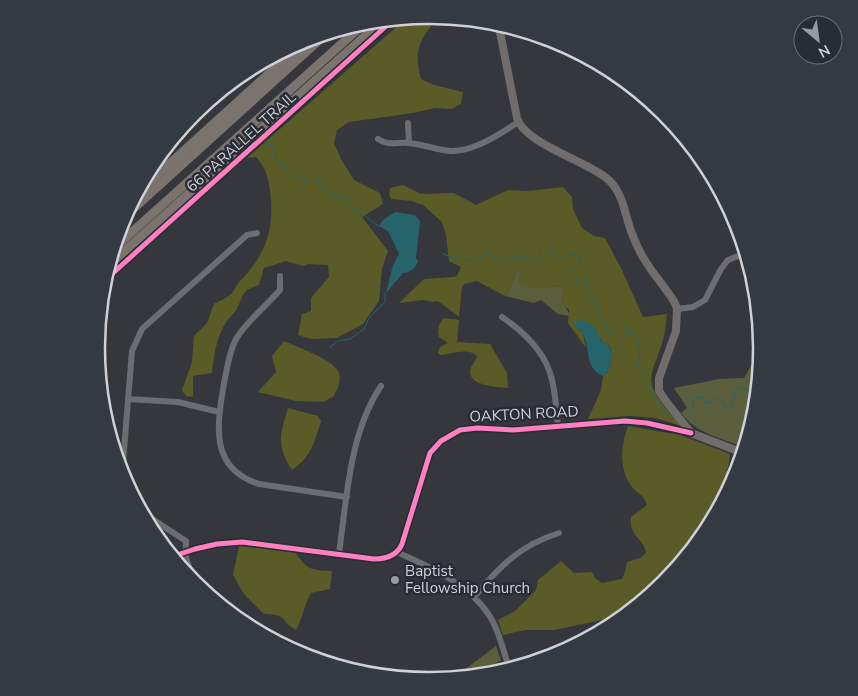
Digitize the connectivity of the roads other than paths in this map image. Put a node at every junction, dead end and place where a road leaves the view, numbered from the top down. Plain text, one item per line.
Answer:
1 (373, 29) edge
2 (499, 32) edge
3 (354, 33) edge
4 (314, 45) edge
5 (288, 56) edge
6 (518, 122) junction
7 (408, 123) dead end
8 (378, 139) dead end
9 (409, 143) junction
10 (152, 180) edge
11 (139, 204) edge
12 (256, 233) dead end
13 (124, 240) edge
14 (739, 256) edge
15 (118, 257) edge
16 (280, 276) dead end
17 (678, 309) junction
18 (502, 317) dead end
19 (381, 386) dead end
20 (128, 399) junction
21 (219, 412) junction
22 (558, 426) junction
23 (692, 433) junction
24 (736, 450) edge
25 (124, 457) edge
26 (347, 497) junction
27 (154, 520) edge
28 (559, 533) dead end
29 (186, 552) junction
30 (397, 552) junction
31 (339, 553) junction
32 (179, 554) edge
33 (190, 567) edge
34 (474, 597) junction
35 (507, 662) edge

1 - 15 highway
2 - 6 main road
3 - 13 highway
4 - 11 highway
5 - 10 highway
6 - 9 street
6 - 17 main road
7 - 9 street
8 - 9 street
12 - 20 street
14 - 17 street
16 - 21 street
17 - 23 main road
18 - 22 street
19 - 26 street
20 - 21 street
20 - 25 street
21 - 26 street
22 - 23 street, OAKTON ROAD
22 - 30 street, OAKTON ROAD
23 - 24 main road
26 - 31 street
27 - 29 street
28 - 34 street
29 - 31 street
29 - 32 street
29 - 33 street
30 - 31 street
30 - 34 street
34 - 35 street

